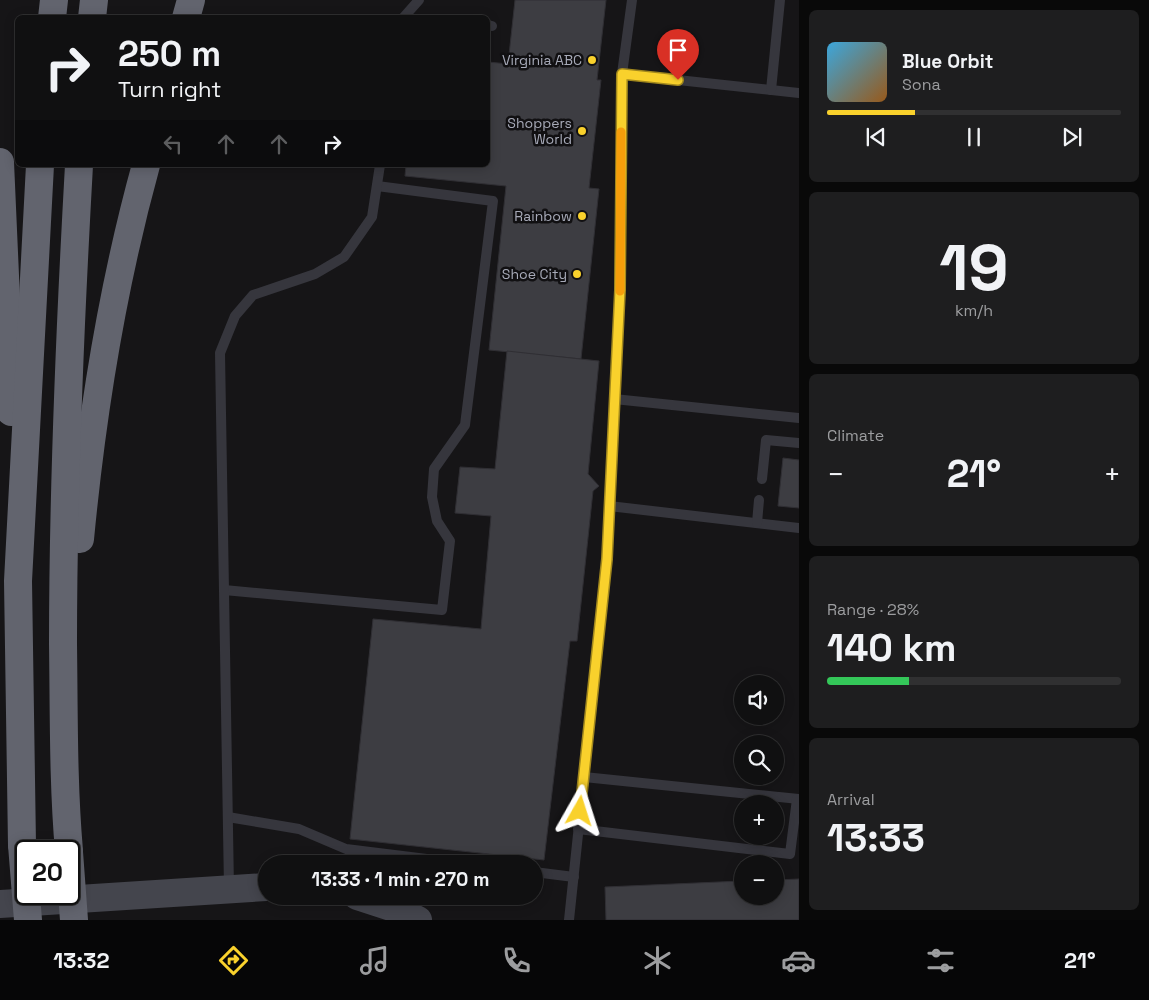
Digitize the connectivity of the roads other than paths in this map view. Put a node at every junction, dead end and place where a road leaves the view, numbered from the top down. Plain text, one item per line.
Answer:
1 (54, 0) edge
2 (94, 0) edge
3 (191, 0) edge
4 (420, 0) edge
5 (632, 0) edge
6 (780, 0) edge
7 (52, 15) edge
8 (92, 15) edge
9 (187, 15) edge
10 (405, 15) edge
11 (622, 74) junction
12 (770, 90) junction
13 (799, 93) edge
14 (0, 162) edge
15 (40, 167) edge
16 (79, 167) edge
17 (146, 167) edge
18 (380, 167) edge
19 (377, 186) junction
20 (614, 399) junction
21 (799, 418) edge
22 (799, 443) edge
23 (762, 479) dead end
24 (759, 500) dead end
25 (609, 506) junction
26 (757, 523) junction
27 (799, 528) edge
28 (18, 581) junction
29 (224, 590) junction
30 (64, 712) junction
31 (584, 777) junction
32 (798, 799) edge
33 (228, 817) junction
34 (578, 829) junction
35 (68, 840) edge
36 (394, 855) edge
37 (543, 873) edge
38 (574, 877) junction
39 (258, 887) edge
40 (229, 888) junction
41 (0, 904) edge
42 (73, 905) edge
43 (385, 905) edge
44 (28, 920) edge
45 (74, 920) edge
46 (418, 920) edge
47 (570, 920) edge

1 - 7 highway
2 - 8 highway
3 - 9 highway
4 - 10 lane
5 - 11 lane
6 - 12 lane
11 - 12 lane
11 - 20 lane
12 - 13 lane
14 - 28 highway
15 - 28 highway
16 - 30 highway
17 - 30 highway
18 - 19 lane
19 - 29 lane
19 - 29 lane
20 - 21 lane
20 - 25 lane
22 - 23 lane
24 - 26 lane
25 - 26 lane
25 - 31 lane
26 - 27 lane
28 - 44 highway, bridge
29 - 33 lane
30 - 35 highway
31 - 32 lane
31 - 34 lane
32 - 34 lane
33 - 36 lane
33 - 40 lane
34 - 38 lane
37 - 38 lane
38 - 47 lane
39 - 40 street
40 - 41 street
42 - 45 highway, bridge
43 - 46 street

